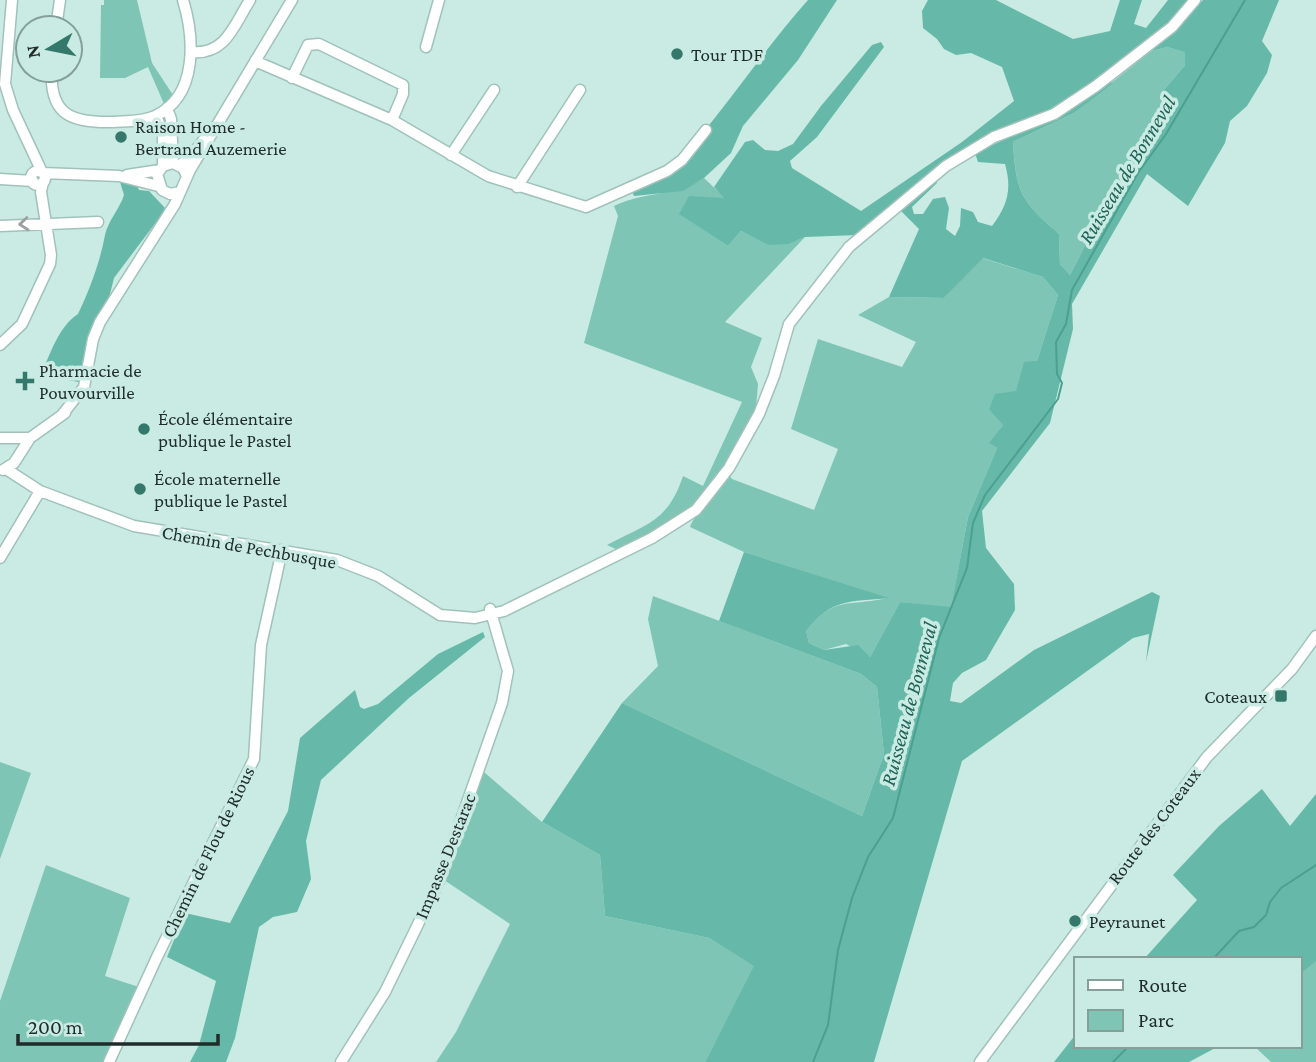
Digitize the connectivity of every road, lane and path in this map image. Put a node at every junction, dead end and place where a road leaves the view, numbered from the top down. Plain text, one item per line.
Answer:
1 (12, 0) edge
2 (183, 0) edge
3 (250, 0) edge
4 (292, 0) edge
5 (439, 0) edge
6 (1195, 0) edge
7 (426, 47) dead end
8 (192, 52) junction
9 (255, 61) junction
10 (2, 64) edge
11 (292, 78) junction
12 (52, 84) edge
13 (494, 90) dead end
14 (580, 90) dead end
15 (167, 108) junction
16 (226, 112) junction
17 (156, 116) junction
18 (392, 120) junction
19 (706, 130) dead end
20 (451, 155) junction
21 (169, 166) junction
22 (119, 176) junction
23 (187, 176) junction
24 (0, 179) edge
25 (39, 179) junction
26 (517, 187) junction
27 (162, 189) junction
28 (180, 192) junction
29 (170, 211) junction
30 (98, 222) dead end
31 (48, 223) junction
32 (0, 226) edge
33 (0, 345) edge
34 (4, 437) edge
35 (30, 438) junction
36 (16, 457) junction
37 (2, 470) edge
38 (29, 481) junction
39 (40, 491) junction
40 (282, 550) junction
41 (0, 558) edge
42 (490, 613) junction
43 (1316, 636) edge
44 (109, 1062) edge
45 (341, 1062) edge
46 (981, 1062) edge

1 - 10 street
2 - 8 street
3 - 8 street
4 - 9 street
5 - 7 street
6 - 42 street, Chemin de Pechbusque
8 - 15 street
9 - 11 street
9 - 16 street
10 - 25 street
11 - 18 street
11 - 18 street
12 - 17 street
13 - 20 street
14 - 26 street
15 - 17 street
15 - 21 street
16 - 21 street
16 - 23 street
17 - 21 street
18 - 20 street
19 - 26 street
20 - 26 street
21 - 22 street
21 - 23 street
21 - 27 street
22 - 25 street
22 - 27 street
23 - 28 street
24 - 25 street
25 - 31 street
27 - 28 street
27 - 29 street
28 - 29 street
29 - 35 street
30 - 31 street
31 -> 32 street
31 - 33 street
34 - 35 street
34 - 36 street, Chemin de Pechbusque
35 - 36 street
36 - 37 street
36 - 38 street, Chemin de Pechbusque
37 - 38 street, Chemin de Pechbusque
38 - 39 street, Chemin de Pechbusque
39 - 40 street, Chemin de Pechbusque
39 - 41 street
40 - 42 street, Chemin de Pechbusque
40 - 44 street, Chemin de Flou de Rious
42 - 45 street, Impasse Destarac
43 - 46 street, Route des Coteaux

